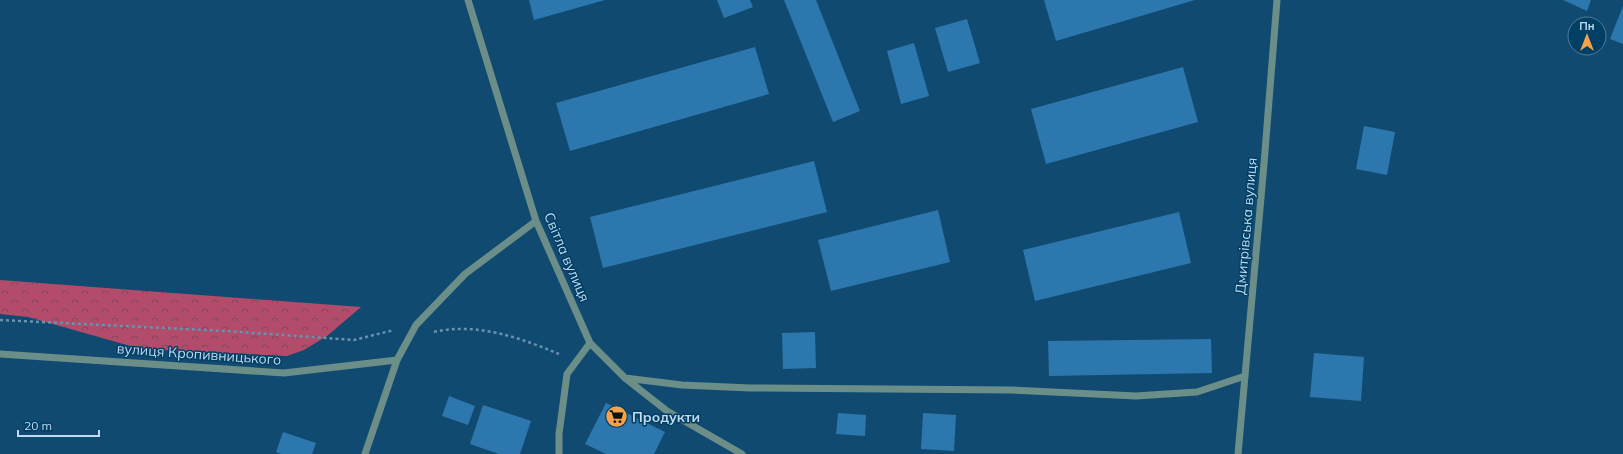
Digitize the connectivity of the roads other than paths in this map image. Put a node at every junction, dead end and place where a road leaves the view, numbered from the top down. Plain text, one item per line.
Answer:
1 (468, 0) edge
2 (1277, 0) edge
3 (536, 221) junction
4 (590, 343) junction
5 (0, 354) edge
6 (397, 360) junction
7 (1245, 376) junction
8 (625, 378) junction
9 (365, 454) edge
10 (558, 454) edge
11 (742, 454) edge
12 (1238, 454) edge

1 - 3 street, Світла вулиця
2 - 7 street, Дмитрівська вулиця
3 - 4 street, Світла вулиця
3 - 6 street
4 - 8 street, Світла вулиця
4 - 10 street
5 - 6 street, вулиця Кропивницького
6 - 9 street
7 - 8 street
7 - 12 street, Дмитрівська вулиця
8 - 11 street, Світла вулиця

